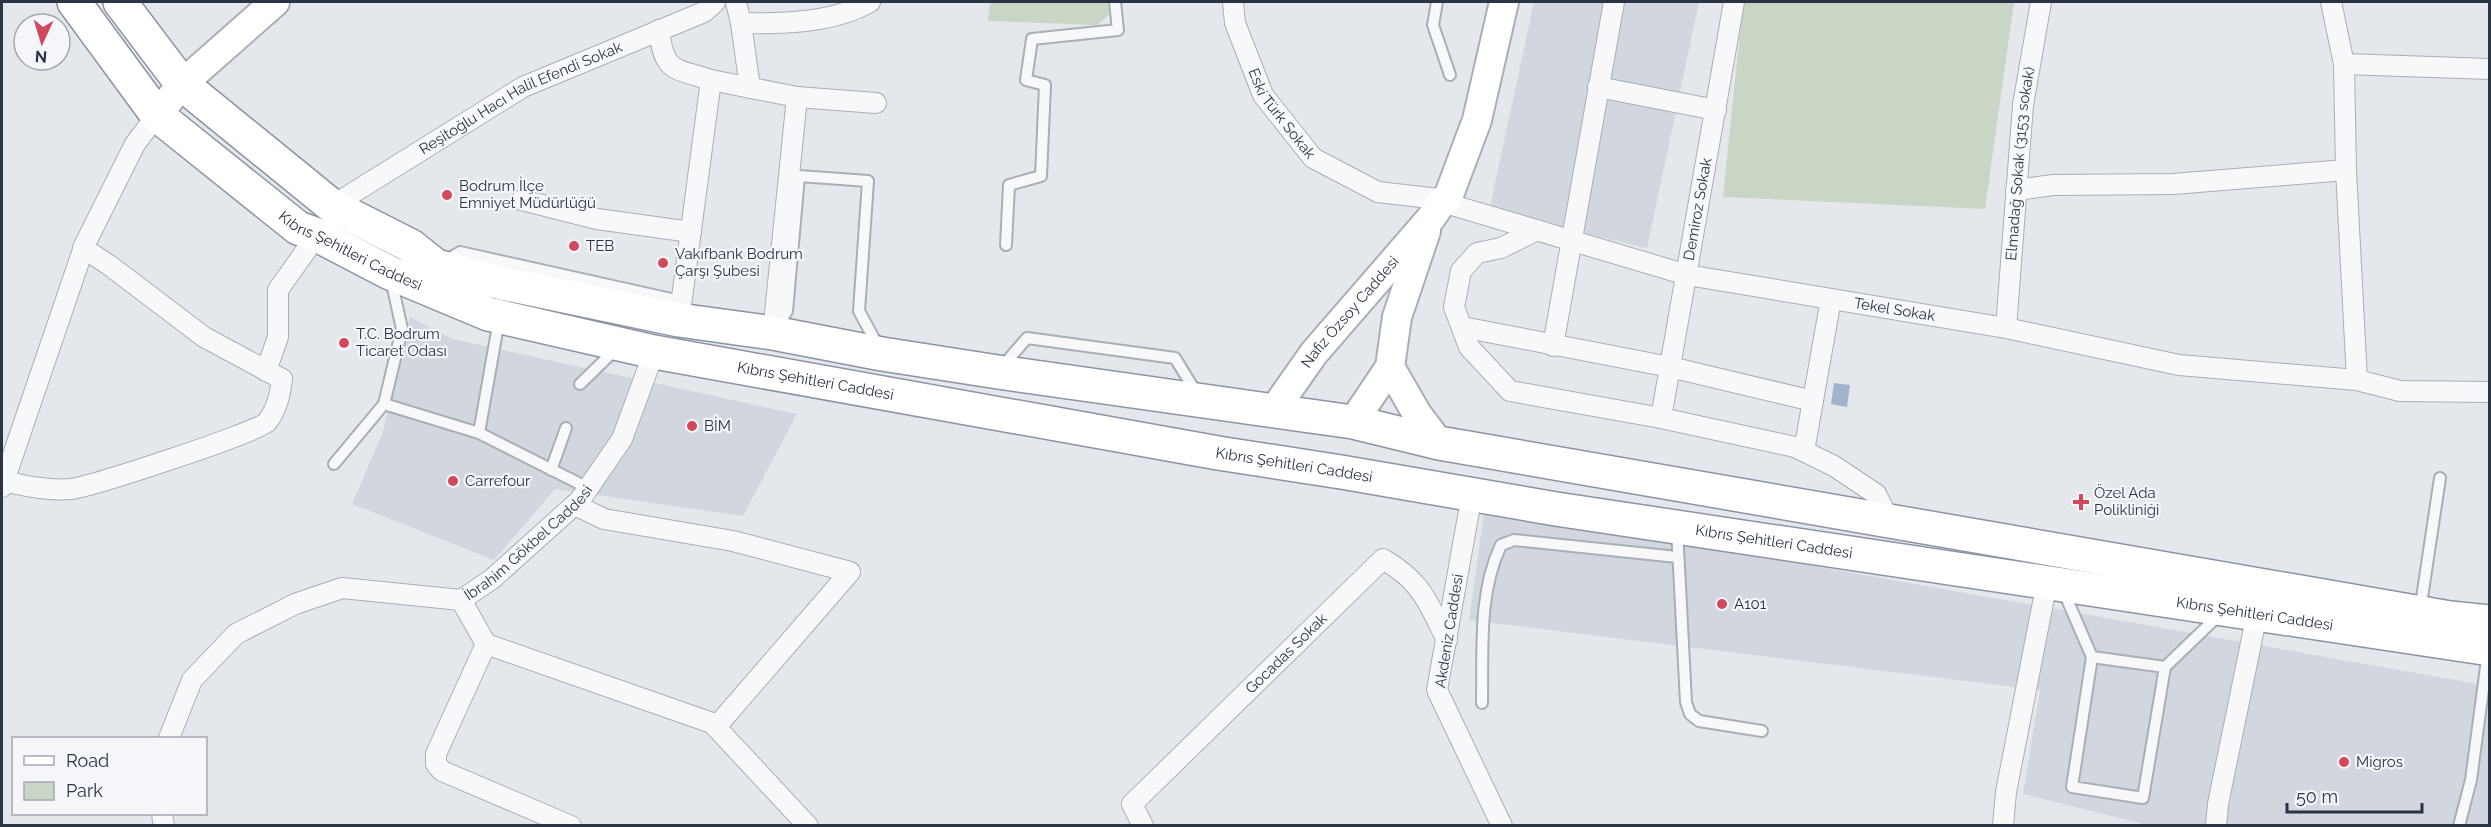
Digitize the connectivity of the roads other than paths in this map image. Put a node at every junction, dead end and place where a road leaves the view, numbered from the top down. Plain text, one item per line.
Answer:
1 (74, 2) edge
2 (120, 2) edge
3 (275, 2) edge
4 (715, 2) edge
5 (736, 2) edge
6 (870, 2) edge
7 (1115, 2) edge
8 (1233, 2) edge
9 (1437, 2) edge
10 (1504, 2) edge
11 (1614, 2) edge
12 (1734, 2) edge
13 (2041, 2) edge
14 (2331, 2) edge
15 (741, 23) junction
16 (659, 30) junction
17 (2344, 64) junction
18 (2490, 69) edge
19 (1450, 75) dead end
20 (711, 80) junction
21 (182, 84) junction
22 (1598, 87) junction
23 (750, 88) junction
24 (797, 97) junction
25 (876, 103) dead end
26 (1716, 110) junction
27 (157, 115) junction
28 (2346, 170) junction
29 (2016, 190) junction
30 (522, 200) dead end
31 (332, 206) junction
32 (1440, 207) junction
33 (1537, 230) junction
34 (691, 232) junction
35 (317, 235) junction
36 (1570, 240) junction
37 (1005, 245) dead end
38 (83, 248) junction
39 (390, 273) junction
40 (1687, 275) junction
41 (1831, 298) junction
42 (680, 310) junction
43 (500, 317) junction
44 (1462, 327) junction
45 (2006, 328) junction
46 (773, 333) junction
47 (621, 344) junction
48 (1553, 345) junction
49 (654, 352) junction
50 (882, 354) junction
51 (1390, 367) junction
52 (1670, 367) junction
53 (266, 371) junction
54 (2357, 380) junction
55 (580, 384) dead end
56 (2490, 392) edge
57 (1813, 401) junction
58 (384, 404) junction
59 (1274, 410) junction
60 (1661, 418) junction
61 (1353, 422) junction
62 (566, 428) dead end
63 (479, 433) junction
64 (1439, 443) junction
65 (1804, 451) junction
66 (1264, 460) junction
67 (334, 464) dead end
68 (551, 470) junction
69 (1341, 472) junction
70 (2440, 478) dead end
71 (2, 484) edge
72 (588, 488) junction
73 (1472, 494) junction
74 (574, 505) junction
75 (1890, 522) junction
76 (1677, 542) junction
77 (2054, 583) junction
78 (461, 600) junction
79 (2225, 609) junction
80 (2420, 613) junction
81 (2257, 614) junction
82 (2490, 622) edge
83 (1447, 640) junction
84 (486, 644) junction
85 (2489, 649) edge
86 (2092, 657) junction
87 (2165, 667) junction
88 (1482, 703) dead end
89 (716, 727) junction
90 (1762, 731) dead end
91 (168, 737) edge
92 (571, 825) edge
93 (808, 825) edge
94 (1143, 825) edge
95 (1502, 825) edge
96 (2003, 825) edge
97 (2216, 825) edge
98 (2459, 825) edge

1 - 27 highway, Kıbrıs Şehitleri Caddesi
2 - 21 highway, Kıbrıs Şehitleri Caddesi
3 - 21 main road
4 - 16 street, Reşitoğlu Hacı Halil Efendi Sokak
5 - 15 street
6 - 15 street
7 - 37 lane
8 - 32 street, Eski Türk Sokak
9 - 19 lane
10 - 32 main road, Nafiz Özsoy Caddesi
11 - 22 street
12 - 26 street, Demiroz Sokak
13 - 29 street, Elmadağ Sokak (3153 sokak)
14 - 17 street
15 - 23 street
16 - 20 street
16 - 31 street, Reşitoğlu Hacı Halil Efendi Sokak
17 - 18 street
17 - 28 street
20 - 23 street
20 - 34 street
21 - 27 main road
21 - 31 highway, Kıbrıs Şehitleri Caddesi
22 - 26 street
22 - 36 street
23 - 24 street
24 - 25 street
24 - 46 street
26 - 40 street, Demiroz Sokak
27 - 35 highway, Kıbrıs Şehitleri Caddesi
27 - 38 street
28 - 29 street
28 - 54 street
29 - 45 street, Elmadağ Sokak (3153 sokak)
30 - 34 street
31 - 42 highway, Kıbrıs Şehitleri Caddesi
32 - 33 street, Tekel Sokak
32 - 51 main road, Nafiz Özsoy Caddesi
32 - 59 main road, Nafiz Özsoy Caddesi
33 - 36 street, Tekel Sokak
33 - 44 street
34 - 42 street
35 - 39 highway, Kıbrıs Şehitleri Caddesi
35 - 53 street
36 - 40 street, Tekel Sokak
36 - 48 street
38 - 53 street
38 - 71 street
39 - 43 highway, Kıbrıs Şehitleri Caddesi
39 - 58 lane
40 - 41 street, Tekel Sokak
40 - 52 street, Demiroz Sokak
41 - 45 street, Tekel Sokak
41 - 57 street
42 - 46 highway, Kıbrıs Şehitleri Caddesi
43 - 47 highway, Kıbrıs Şehitleri Caddesi
43 - 63 lane
44 - 48 street
44 - 60 street
45 - 54 street, Tekel Sokak
46 - 50 highway, Kıbrıs Şehitleri Caddesi
46 - 50 lane
47 - 49 highway, Kıbrıs Şehitleri Caddesi
47 - 55 lane
48 - 52 street
49 - 66 highway, Kıbrıs Şehitleri Caddesi
49 - 72 street, İbrahim Gökbel Caddesi
50 - 59 highway, Kıbrıs Şehitleri Caddesi
51 - 61 main road, Nafiz Özsoy Caddesi
51 - 64 main road
52 - 57 street
52 - 60 street, Demiroz Sokak
53 - 71 street
54 - 56 street, Tekel Sokak
57 - 65 street
58 - 63 lane
58 - 67 lane
59 - 61 highway, Kıbrıs Şehitleri Caddesi
59 - 66 highway
60 - 65 street
61 - 64 highway, Kıbrıs Şehitleri Caddesi
61 - 69 highway
62 - 68 lane
63 - 68 lane
64 - 75 highway, Kıbrıs Şehitleri Caddesi
65 - 75 street
66 - 69 highway, Kıbrıs Şehitleri Caddesi
68 - 72 lane
69 - 73 highway, Kıbrıs Şehitleri Caddesi
70 - 80 lane
72 - 74 street, İbrahim Gökbel Caddesi
73 - 76 highway, Kıbrıs Şehitleri Caddesi
73 - 83 street, Akdeniz Caddesi
74 - 78 street, İbrahim Gökbel Caddesi
74 - 89 street
75 - 80 highway, Kıbrıs Şehitleri Caddesi
76 - 77 highway, Kıbrıs Şehitleri Caddesi
76 - 88 lane
76 - 90 lane
77 - 79 highway, Kıbrıs Şehitleri Caddesi
77 - 86 lane
77 - 96 street
78 - 84 street
78 - 91 street, İbrahim Gökbel Caddesi
79 - 81 highway, Kıbrıs Şehitleri Caddesi
79 - 87 lane
80 - 82 highway, Kıbrıs Şehitleri Caddesi
81 - 85 highway, Kıbrıs Şehitleri Caddesi
81 - 97 street
83 - 94 street, Gocadas Sokak
83 - 95 street, Akdeniz Caddesi
84 - 89 street
84 - 92 street
85 - 98 lane
86 - 87 lane
86 - 87 lane
89 - 93 street

